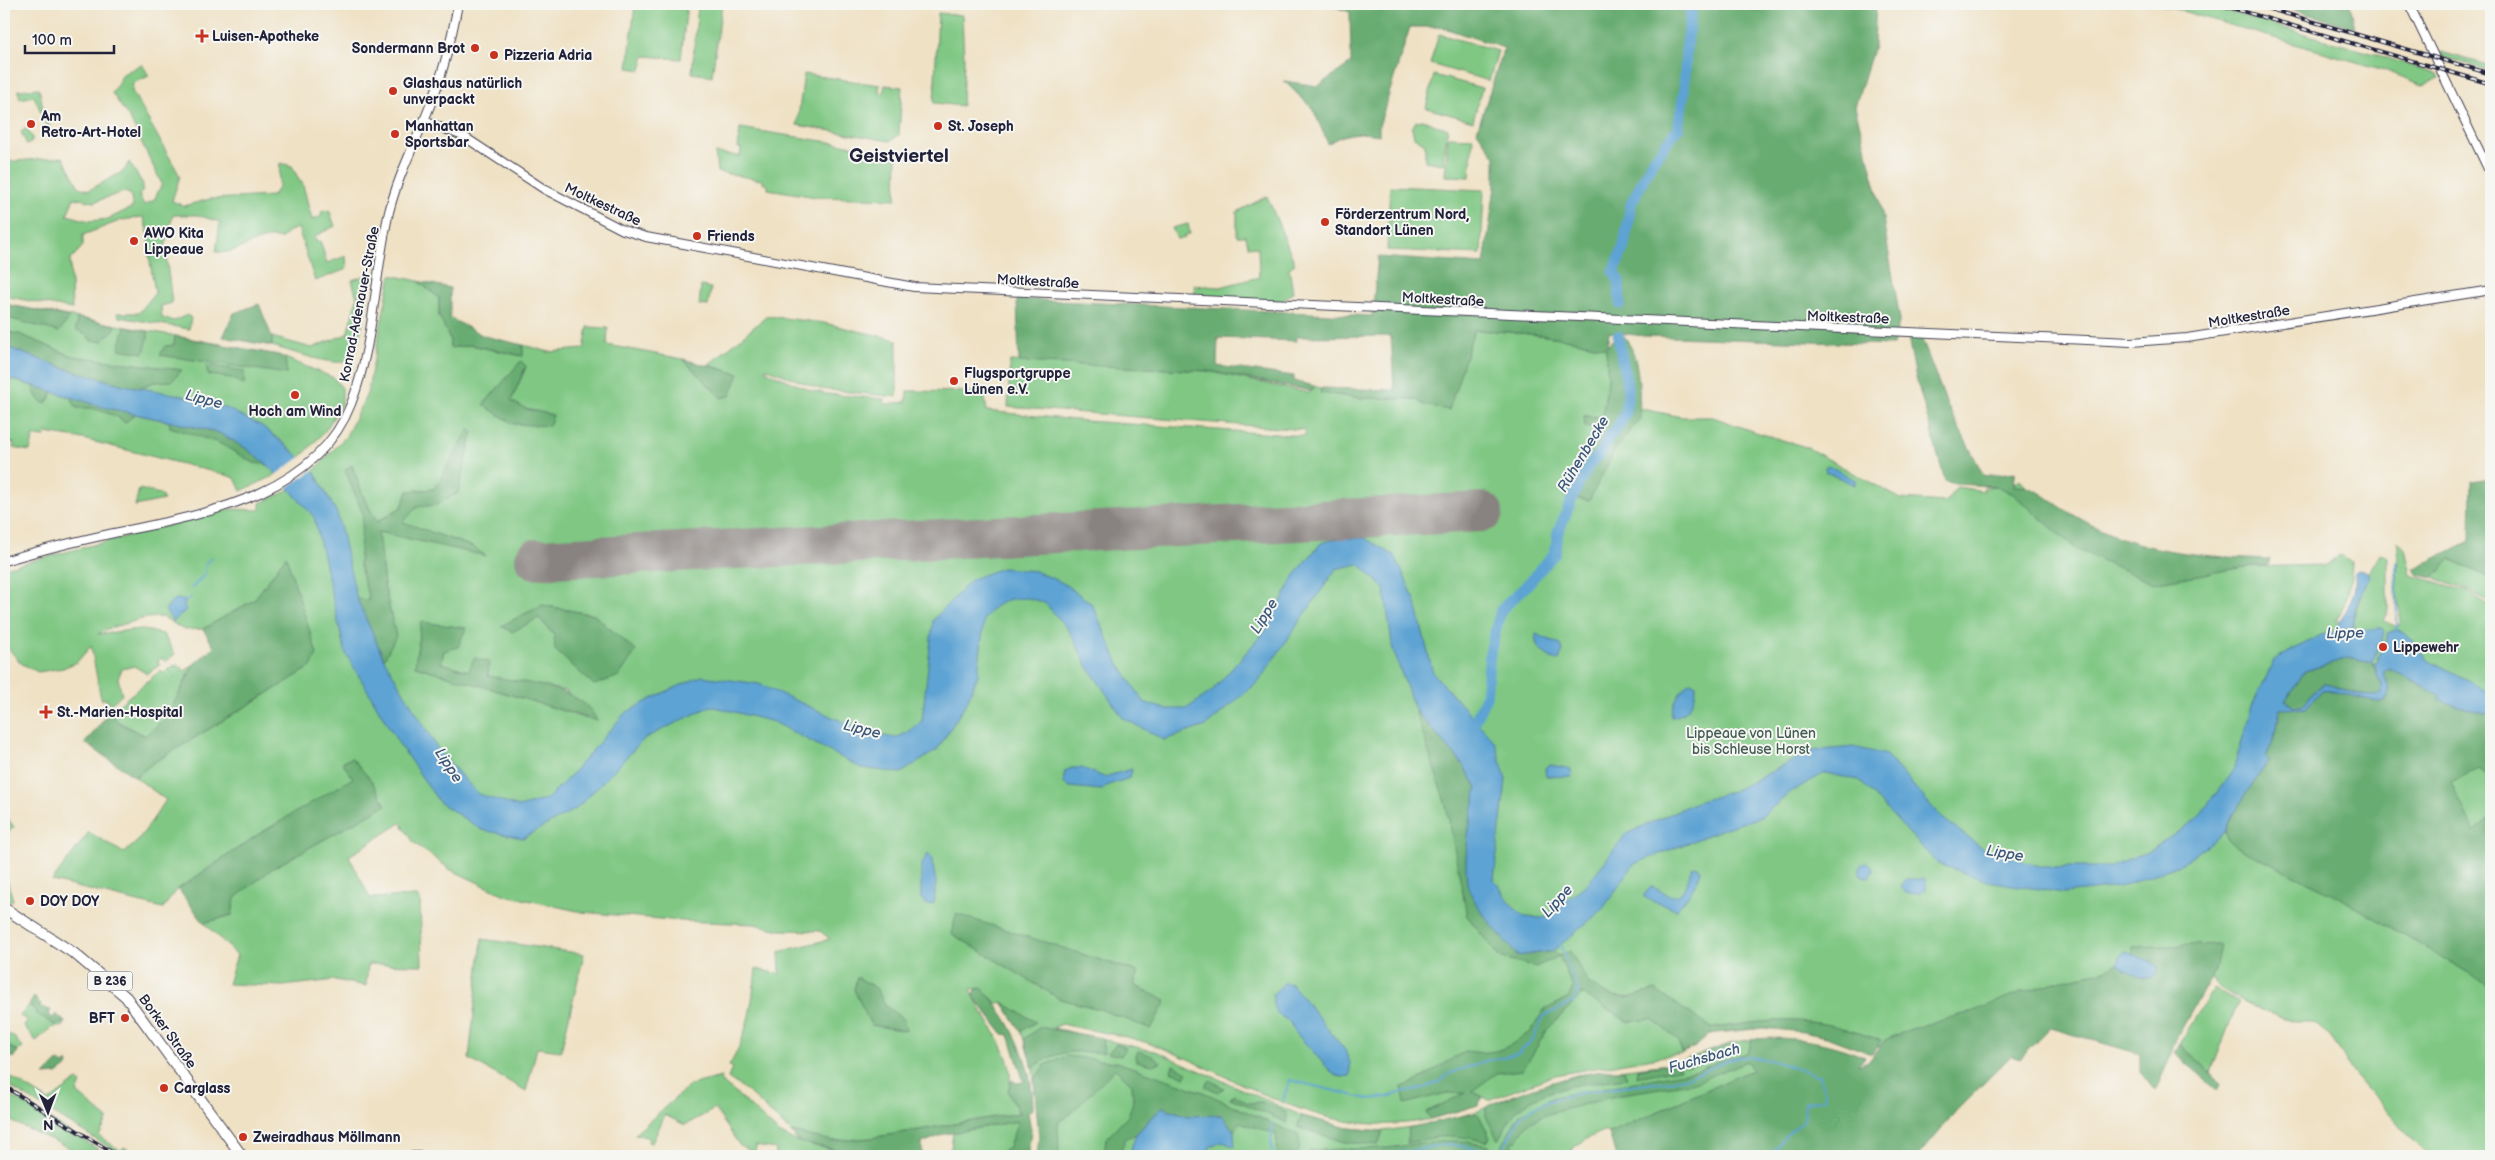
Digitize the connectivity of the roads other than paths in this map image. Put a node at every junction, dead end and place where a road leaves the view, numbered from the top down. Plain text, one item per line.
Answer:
1 (458, 4) edge
2 (2410, 4) edge
3 (424, 121) junction
4 (2491, 176) edge
5 (2491, 290) edge
6 (4, 561) edge
7 (4, 908) edge
8 (242, 1156) edge
9 (413, 1156) edge
10 (444, 1156) edge

1 - 3 street, Konrad-Adenauer-Straße
2 - 4 street
3 - 5 street, Moltkestraße
3 - 6 street, Konrad-Adenauer-Straße
7 - 8 main road, Borker Straße / B 236
9 - 10 street

